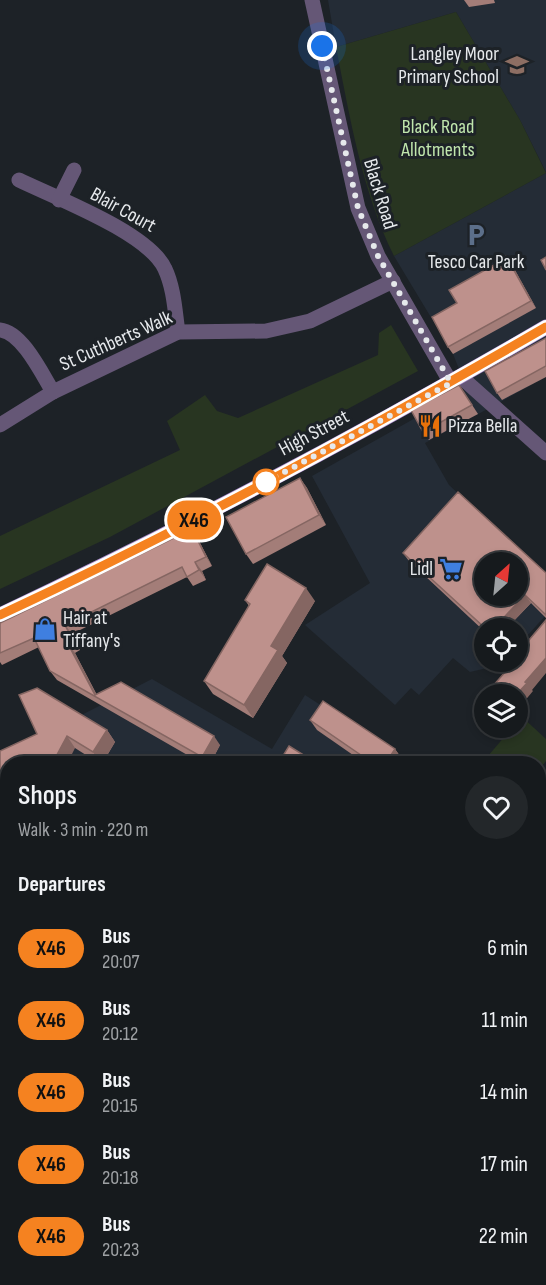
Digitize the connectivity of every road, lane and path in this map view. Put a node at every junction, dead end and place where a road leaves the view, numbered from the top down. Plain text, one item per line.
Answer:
1 (312, 0) edge
2 (74, 170) dead end
3 (19, 180) dead end
4 (59, 200) junction
5 (393, 282) junction
6 (546, 327) edge
7 (0, 330) edge
8 (178, 332) junction
9 (456, 380) junction
10 (53, 392) junction
11 (0, 425) edge
12 (546, 453) edge
13 (0, 615) edge

1 - 5 street, Black Road
2 - 4 street, Blair Court
3 - 4 street, Blair Court
4 - 8 street, Blair Court
5 - 8 street, St Cuthberts Walk
5 - 9 street, Black Road
6 - 9 main road, High Street
7 - 10 street
8 - 10 street, St Cuthberts Walk
9 - 12 street, Black Road
9 - 13 main road, High Street
10 - 11 street, St Cuthberts Walk

